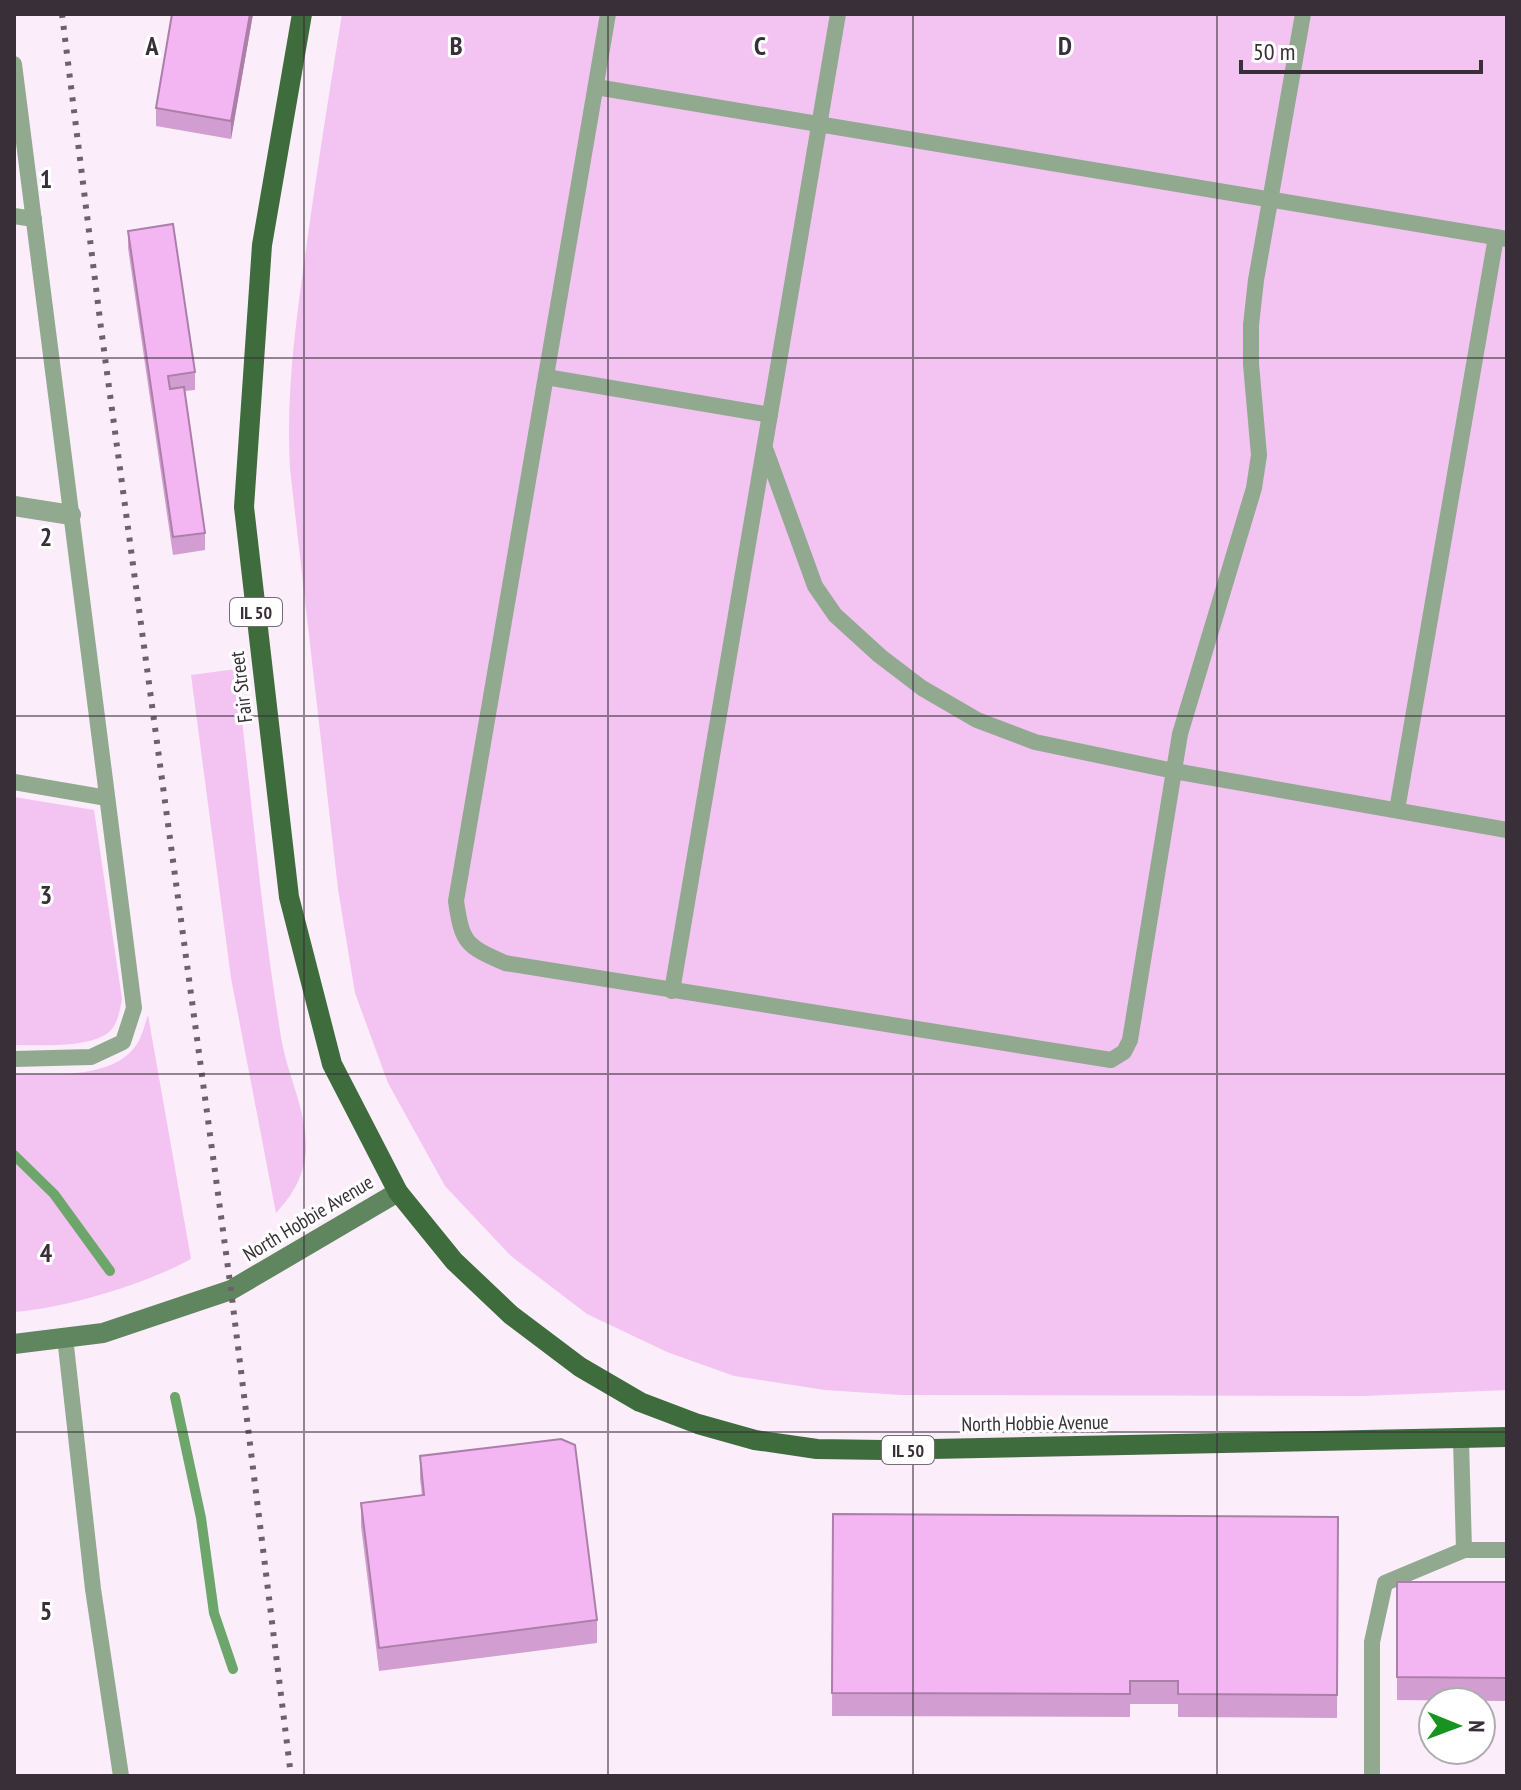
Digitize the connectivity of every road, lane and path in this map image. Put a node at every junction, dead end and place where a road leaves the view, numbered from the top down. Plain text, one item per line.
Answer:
1 (302, 14) edge
2 (608, 14) edge
3 (838, 14) edge
4 (1303, 14) edge
5 (14, 64) edge
6 (596, 87) junction
7 (820, 124) junction
8 (1270, 200) junction
9 (14, 216) edge
10 (34, 219) junction
11 (1502, 238) edge
12 (546, 377) junction
13 (770, 415) junction
14 (765, 448) junction
15 (14, 506) edge
16 (71, 515) junction
17 (1174, 771) junction
18 (14, 782) edge
19 (107, 798) junction
20 (1397, 810) junction
21 (1507, 830) edge
22 (672, 991) junction
23 (14, 1059) edge
24 (398, 1192) junction
25 (65, 1337) junction
26 (14, 1344) edge
27 (1507, 1437) edge
28 (1461, 1440) junction
29 (1464, 1550) junction
30 (1507, 1550) edge
31 (121, 1776) edge
32 (1372, 1776) edge

1 - 24 main road, Fair Street / IL 50
2 - 6 lane
3 - 7 lane
4 - 8 lane
5 - 10 lane
6 - 7 lane
6 - 12 lane
7 - 8 lane
7 - 13 lane
8 - 11 lane
8 - 17 lane
9 - 10 lane
10 - 16 lane
11 - 20 lane
12 - 13 lane
12 - 22 lane
13 - 14 lane
14 - 17 lane
14 - 22 lane
15 - 16 street
16 - 19 lane
17 - 20 lane
17 - 22 lane
18 - 19 lane
19 - 23 lane
20 - 21 lane
24 - 25 main road, North Hobbie Avenue
24 - 28 main road, North Hobbie Avenue / IL 50
25 - 26 main road, North Hobbie Avenue
25 - 31 lane
27 - 28 main road, North Hobbie Avenue / IL 50
28 - 29 lane
29 - 30 lane
29 - 32 lane

